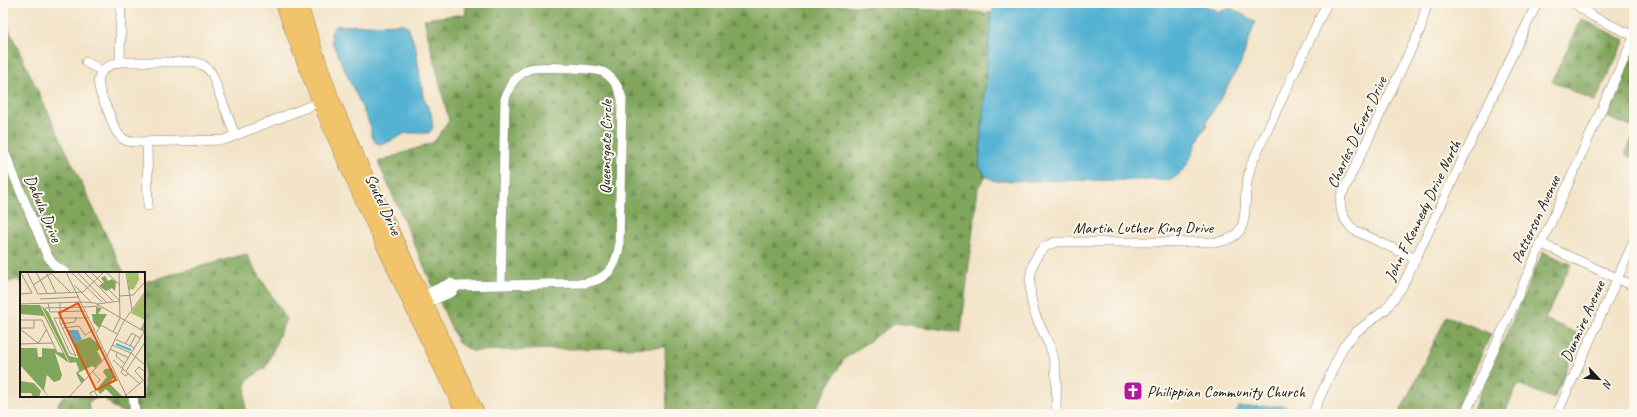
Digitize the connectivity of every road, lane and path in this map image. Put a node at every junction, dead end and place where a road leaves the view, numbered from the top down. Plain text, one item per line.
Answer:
1 (121, 3) edge
2 (283, 3) edge
3 (299, 3) edge
4 (1327, 3) edge
5 (1427, 3) edge
6 (1537, 3) edge
7 (1574, 3) edge
8 (1634, 36) edge
9 (86, 62) dead end
10 (120, 62) junction
11 (102, 71) junction
12 (326, 100) junction
13 (235, 135) junction
14 (147, 143) junction
15 (3, 149) edge
16 (148, 206) dead end
17 (1634, 241) edge
18 (1540, 243) junction
19 (1416, 259) junction
20 (65, 272) edge
21 (1617, 278) junction
22 (501, 284) junction
23 (1634, 286) edge
24 (420, 300) junction
25 (133, 397) edge
26 (134, 414) edge
27 (465, 414) edge
28 (477, 414) edge
29 (1056, 414) edge
30 (1312, 414) edge
31 (1464, 414) edge
32 (1556, 414) edge

1 - 10 street
2 - 12 main road, Soutel Drive
3 - 12 main road, Soutel Drive
4 - 29 street, Martin Luther King Drive
5 - 19 street, Charles D Evers Drive
6 - 19 street, John F Kennedy Drive North
7 - 8 street
8 - 18 street, Patterson Avenue
9 - 11 street
10 - 11 street
10 - 13 street
11 - 14 street
12 - 13 street
12 - 24 main road, Soutel Drive
13 - 14 street
14 - 16 street
15 - 20 street, Dabula Drive
17 - 21 street, Dunmire Avenue
18 - 21 street
18 - 31 street, Patterson Avenue
19 - 30 street, John F Kennedy Drive North
21 - 23 street
21 - 32 street, Dunmire Avenue
22 - 22 street, Queensgate Circle
22 - 24 street, Queensgate Circle
24 - 27 main road, Soutel Drive
24 - 28 main road, Soutel Drive
25 - 26 street

